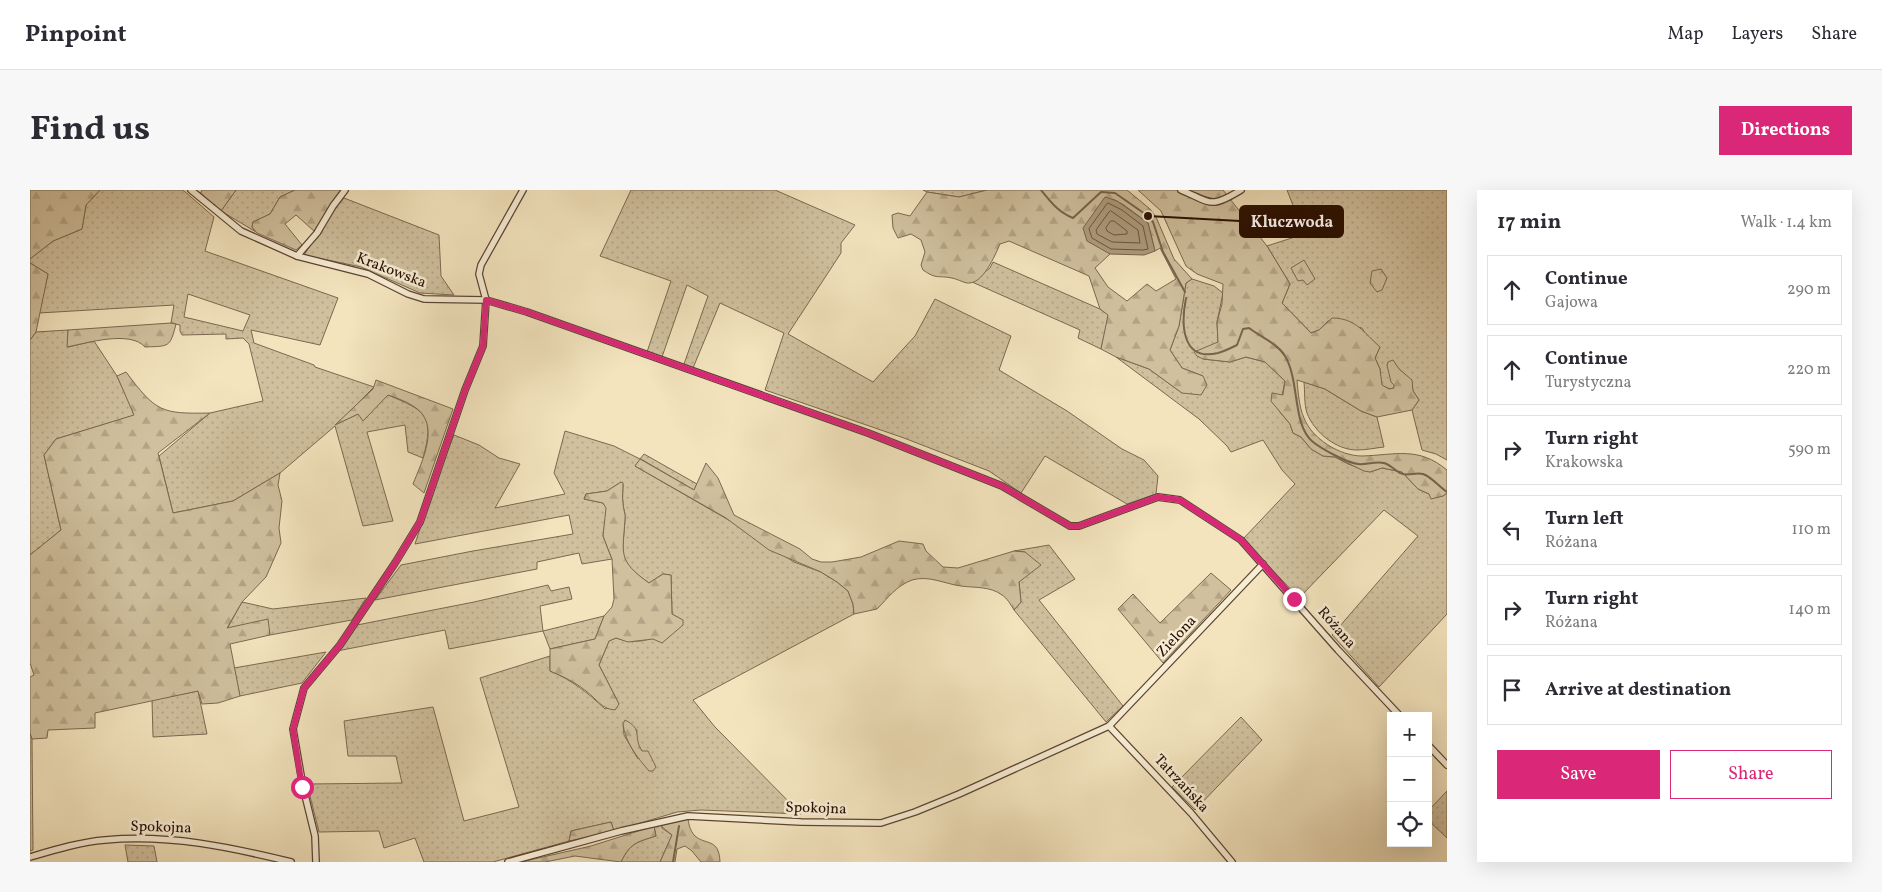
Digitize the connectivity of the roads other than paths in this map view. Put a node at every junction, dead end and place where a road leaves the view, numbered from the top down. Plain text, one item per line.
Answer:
1 (191, 190) edge
2 (345, 190) edge
3 (524, 190) edge
4 (1181, 190) edge
5 (1241, 190) edge
6 (297, 256) junction
7 (486, 300) junction
8 (1070, 526) joint
9 (1263, 564) junction
10 (1396, 712) edge
11 (1109, 726) junction
12 (1432, 749) edge
13 (1447, 765) edge
14 (30, 857) edge
15 (291, 862) edge
16 (316, 862) edge
17 (508, 862) edge
18 (1232, 862) edge

1 - 6 street, Krakowska
2 - 6 street
3 - 7 street
4 - 5 street
6 - 7 street, Krakowska
7 - 8 street, Krakowska
7 - 16 street
8 - 9 street, Różana
9 - 10 street, Różana
9 - 11 street, Zielona
11 - 17 street, Spokojna
11 - 18 street, Tatrzańska
12 - 13 street
14 - 15 street, Spokojna

